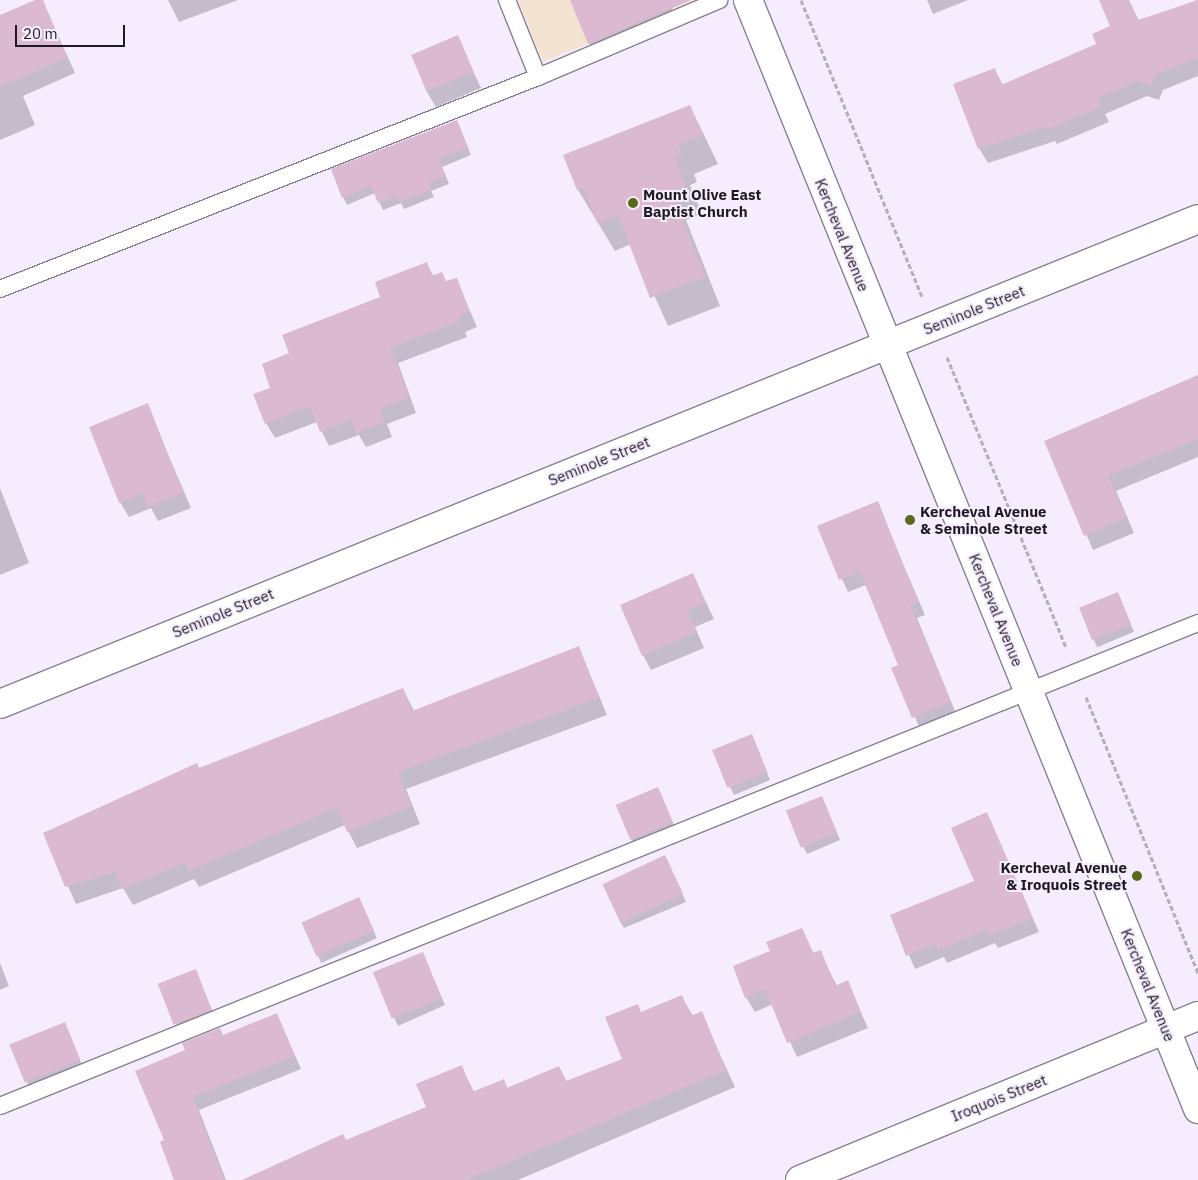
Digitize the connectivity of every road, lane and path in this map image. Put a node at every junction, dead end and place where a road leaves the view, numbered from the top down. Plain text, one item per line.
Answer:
1 (507, 0) edge
2 (719, 0) edge
3 (748, 0) edge
4 (801, 0) edge
5 (538, 78) junction
6 (1198, 219) edge
7 (0, 289) edge
8 (934, 326) junction
9 (886, 344) junction
10 (1198, 623) edge
11 (1076, 673) junction
12 (1030, 694) junction
13 (0, 704) edge
14 (1198, 973) edge
15 (1198, 1016) edge
16 (1166, 1029) junction
17 (0, 1106) edge
18 (1198, 1109) edge
19 (800, 1180) edge

1 - 5 lane
2 - 5 lane
3 - 9 street, Kercheval Avenue
4 - 8 path
5 - 7 lane
6 - 8 street, Seminole Street
8 - 9 street, Seminole Street
8 - 11 path
9 - 12 street, Kercheval Avenue
9 - 13 street, Seminole Street
10 - 11 lane
11 - 12 lane
11 - 14 path
12 - 16 street, Kercheval Avenue
12 - 17 lane
15 - 16 street, Iroquois Street
16 - 18 street, Kercheval Avenue
16 - 19 street, Iroquois Street

